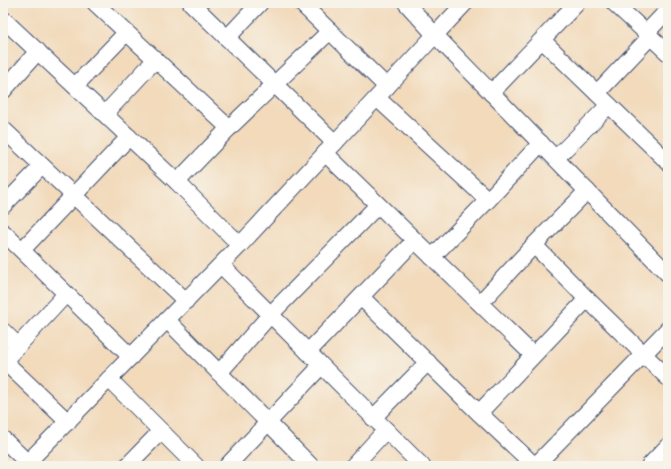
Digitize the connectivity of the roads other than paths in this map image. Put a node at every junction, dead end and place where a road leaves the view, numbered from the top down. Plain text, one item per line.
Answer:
1 (94, 3) edge
2 (260, 3) edge
3 (302, 3) edge
4 (406, 3) edge
5 (465, 3) edge
6 (577, 3) edge
7 (614, 3) edge
8 (194, 4) edge
9 (668, 10) edge
10 (3, 19) edge
11 (330, 31) junction
12 (126, 33) junction
13 (435, 35) junction
14 (648, 35) junction
15 (227, 38) junction
16 (542, 40) junction
17 (38, 51) junction
18 (668, 53) edge
19 (155, 60) junction
20 (274, 84) junction
21 (75, 86) junction
22 (3, 91) edge
23 (382, 93) junction
24 (491, 93) junction
25 (597, 93) junction
26 (609, 105) junction
27 (105, 114) junction
28 (229, 128) junction
29 (3, 129) edge
30 (129, 137) junction
31 (541, 143) junction
32 (330, 148) junction
33 (556, 158) junction
34 (668, 162) edge
35 (42, 166) junction
36 (177, 182) junction
37 (587, 191) junction
38 (73, 195) junction
39 (488, 200) junction
40 (378, 205) junction
41 (3, 206) edge
42 (3, 232) edge
43 (415, 240) junction
44 (240, 245) junction
45 (534, 245) junction
46 (22, 250) junction
47 (432, 257) junction
48 (220, 265) junction
49 (668, 274) edge
50 (66, 294) junction
51 (361, 297) junction
52 (587, 299) junction
53 (186, 301) junction
54 (480, 303) junction
55 (270, 315) junction
56 (167, 320) junction
57 (668, 329) edge
58 (3, 332) edge
59 (18, 346) junction
60 (308, 352) junction
61 (644, 354) junction
62 (533, 355) junction
63 (131, 357) junction
64 (4, 361) edge
65 (428, 362) junction
66 (321, 366) junction
67 (219, 373) junction
68 (668, 378) edge
69 (109, 380) junction
70 (479, 413) junction
71 (373, 418) junction
72 (68, 422) junction
73 (268, 423) junction
74 (386, 430) junction
75 (161, 431) junction
76 (3, 439) edge
77 (668, 446) edge
78 (26, 464) edge
79 (126, 466) edge
80 (196, 466) edge
81 (227, 466) edge
82 (311, 466) edge
83 (353, 466) edge
84 (422, 466) edge
85 (535, 466) edge
86 (649, 466) edge

1 - 12 street
2 - 15 street
3 - 11 street
4 - 13 street
5 - 13 street
6 - 16 street
7 - 14 street
8 - 15 street
9 - 14 street
10 - 17 street
11 - 20 street
11 - 23 street
12 - 19 street
12 - 21 street
13 - 23 street
13 - 24 street
14 - 18 street
14 - 25 street
15 - 20 street
16 - 24 street
16 - 25 street
17 - 21 street
17 - 22 street
19 - 27 street
19 - 28 street
20 - 28 street
20 - 32 street
21 - 27 street
23 - 32 street
23 - 39 street
24 - 31 street
25 - 26 street
26 - 33 street
26 - 34 street
27 - 30 street
28 - 36 street
29 - 35 street
30 - 36 street
30 - 38 street
31 - 33 street
31 - 39 street
32 - 40 street
32 - 44 street
33 - 37 street
35 - 38 street
35 - 41 street
36 - 44 street
37 - 45 street
37 - 49 street
38 - 46 street
38 - 53 street
39 - 47 street
40 - 43 street
40 - 55 street
42 - 46 street
43 - 47 street
43 - 51 street
44 - 48 street
45 - 52 street
45 - 54 street
46 - 50 street
47 - 54 street
48 - 53 street
48 - 55 street
50 - 59 street
50 - 63 street
51 - 60 street
51 - 65 street
52 - 61 street
52 - 62 street
53 - 56 street
54 - 62 street
55 - 60 street
55 - 67 street
56 - 63 street
56 - 67 street
57 - 61 street
58 - 59 street
59 - 64 street
60 - 66 street
61 - 68 street
61 - 85 street
62 - 70 street
63 - 69 street
64 - 72 street
65 - 70 street
65 - 71 street
66 - 71 street
66 - 73 street
67 - 73 street
69 - 72 street
69 - 75 street
70 - 85 street
71 - 74 street
72 - 78 street
73 - 81 street
73 - 82 street
74 - 83 street
74 - 84 street
75 - 79 street
75 - 80 street
76 - 78 street
77 - 86 street

